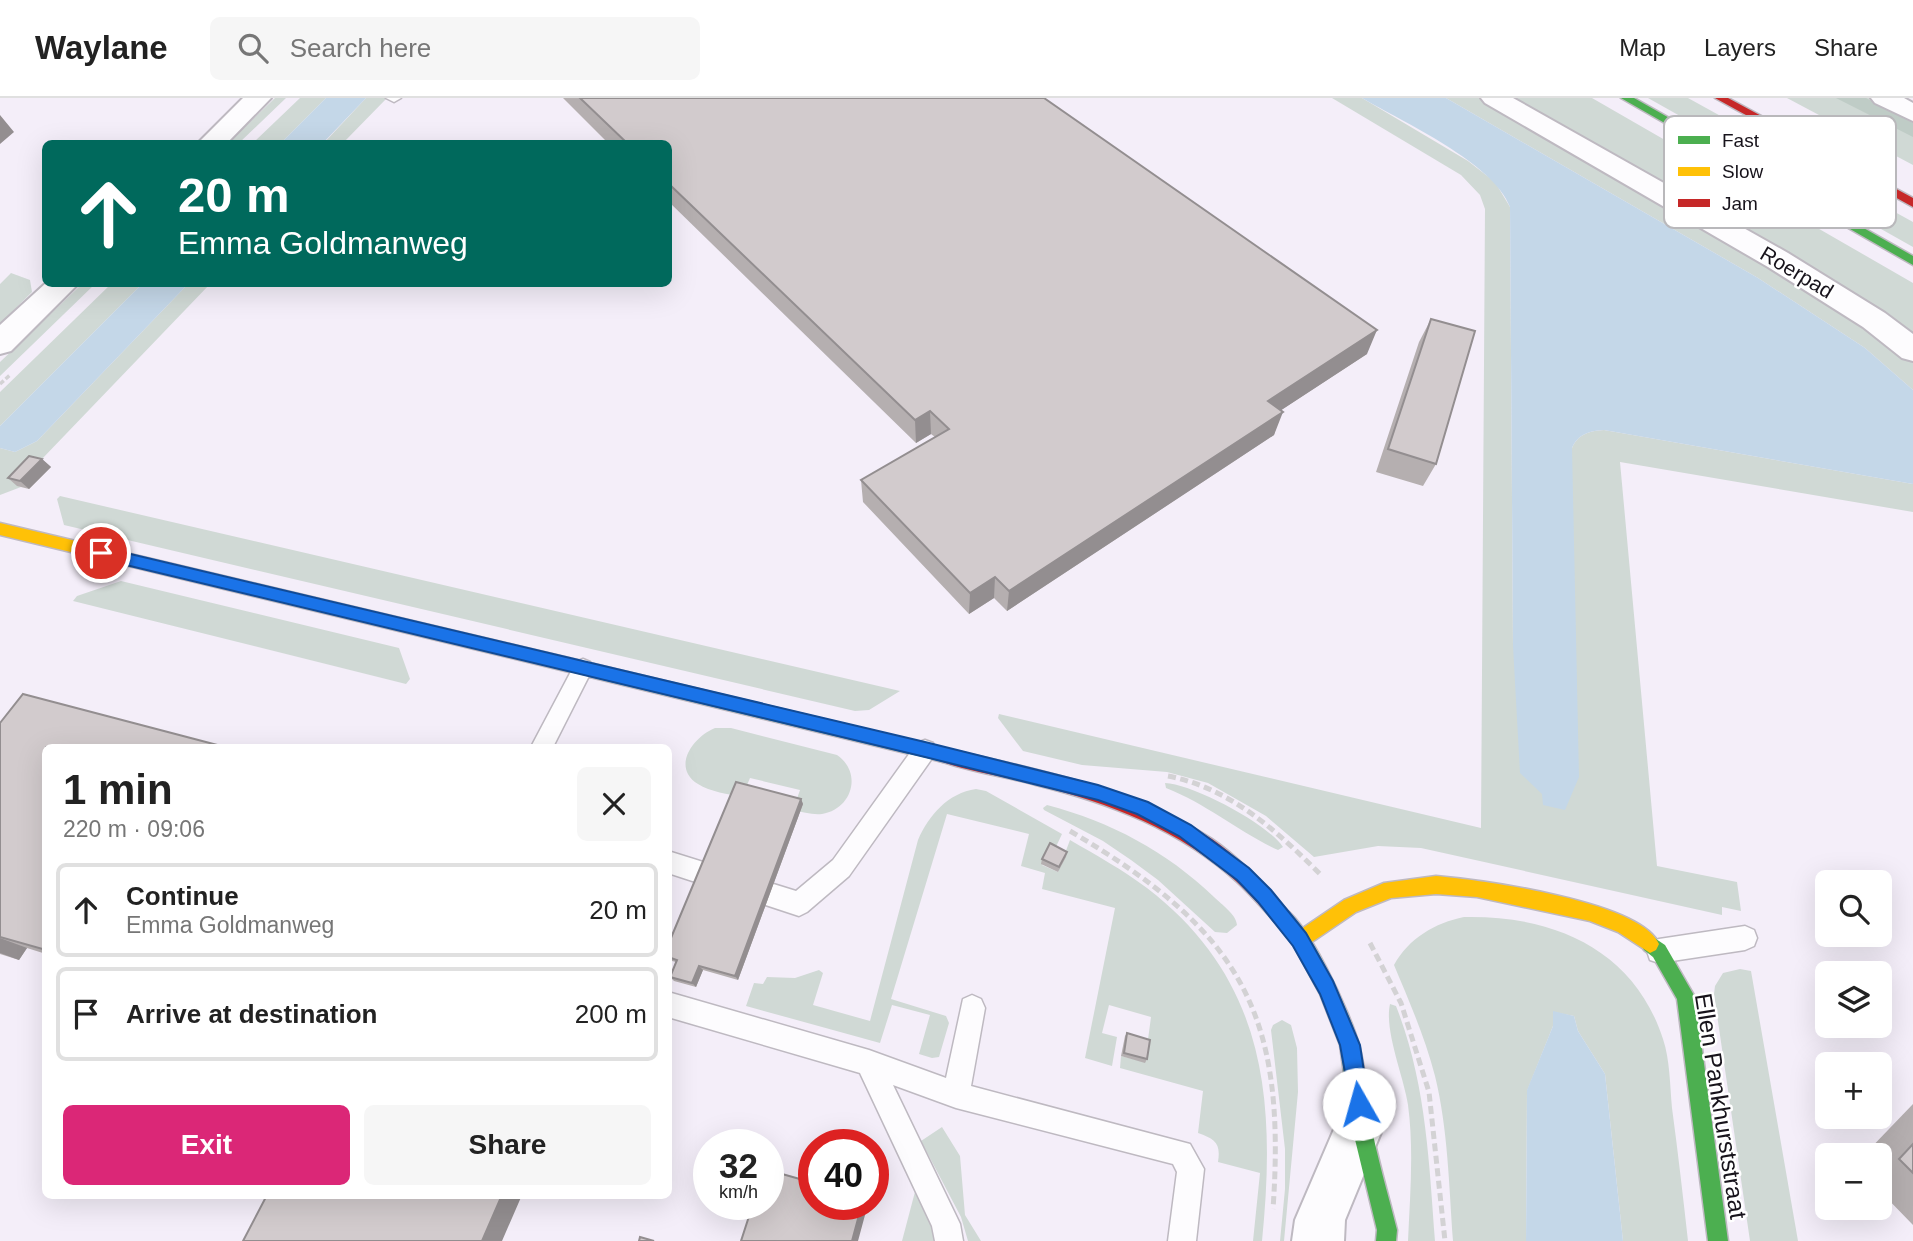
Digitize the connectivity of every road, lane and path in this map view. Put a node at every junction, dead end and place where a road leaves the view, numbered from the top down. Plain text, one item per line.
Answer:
1 (258, 98) edge
2 (1494, 98) edge
3 (1626, 98) edge
4 (1720, 98) edge
5 (1884, 98) edge
6 (1913, 113) edge
7 (1753, 116) edge
8 (1664, 120) edge
9 (215, 140) edge
10 (1896, 194) edge
11 (1664, 195) edge
12 (1913, 203) edge
13 (1722, 228) edge
14 (1855, 228) edge
15 (1913, 261) edge
16 (60, 287) edge
17 (0, 343) edge
18 (1913, 349) edge
19 (0, 529) edge
20 (583, 668) junction
21 (551, 742) edge
22 (925, 750) junction
23 (1063, 827) dead end
24 (672, 863) edge
25 (1350, 906) junction
26 (1745, 938) dead end
27 (1300, 940) junction
28 (1659, 951) junction
29 (672, 1005) edge
30 (972, 1009) dead end
31 (869, 1063) junction
32 (956, 1095) junction
33 (1361, 1124) junction
34 (1272, 1216) dead end
35 (948, 1241) edge
36 (1182, 1241) edge
37 (1318, 1241) edge
38 (1386, 1241) edge
39 (1445, 1241) edge
40 (1718, 1241) edge

1 - 9 street
2 - 11 street, Roerpad
3 - 8 main road
4 - 7 main road
5 - 6 street
10 - 12 main road
13 - 18 street, Roerpad
14 - 15 main road
16 - 17 street
19 - 20 main road
20 - 21 lane
20 - 22 main road
22 - 24 lane
22 - 27 main road
23 - 34 path
25 - 27 main road, Ellen Pankhurststraat
25 - 28 main road, Ellen Pankhurststraat
25 - 39 path
26 - 28 lane
27 - 33 main road
28 - 40 main road, Ellen Pankhurststraat
29 - 31 lane
30 - 32 lane
31 - 32 lane
31 - 35 lane
32 - 36 lane
33 - 37 street
33 - 38 main road

